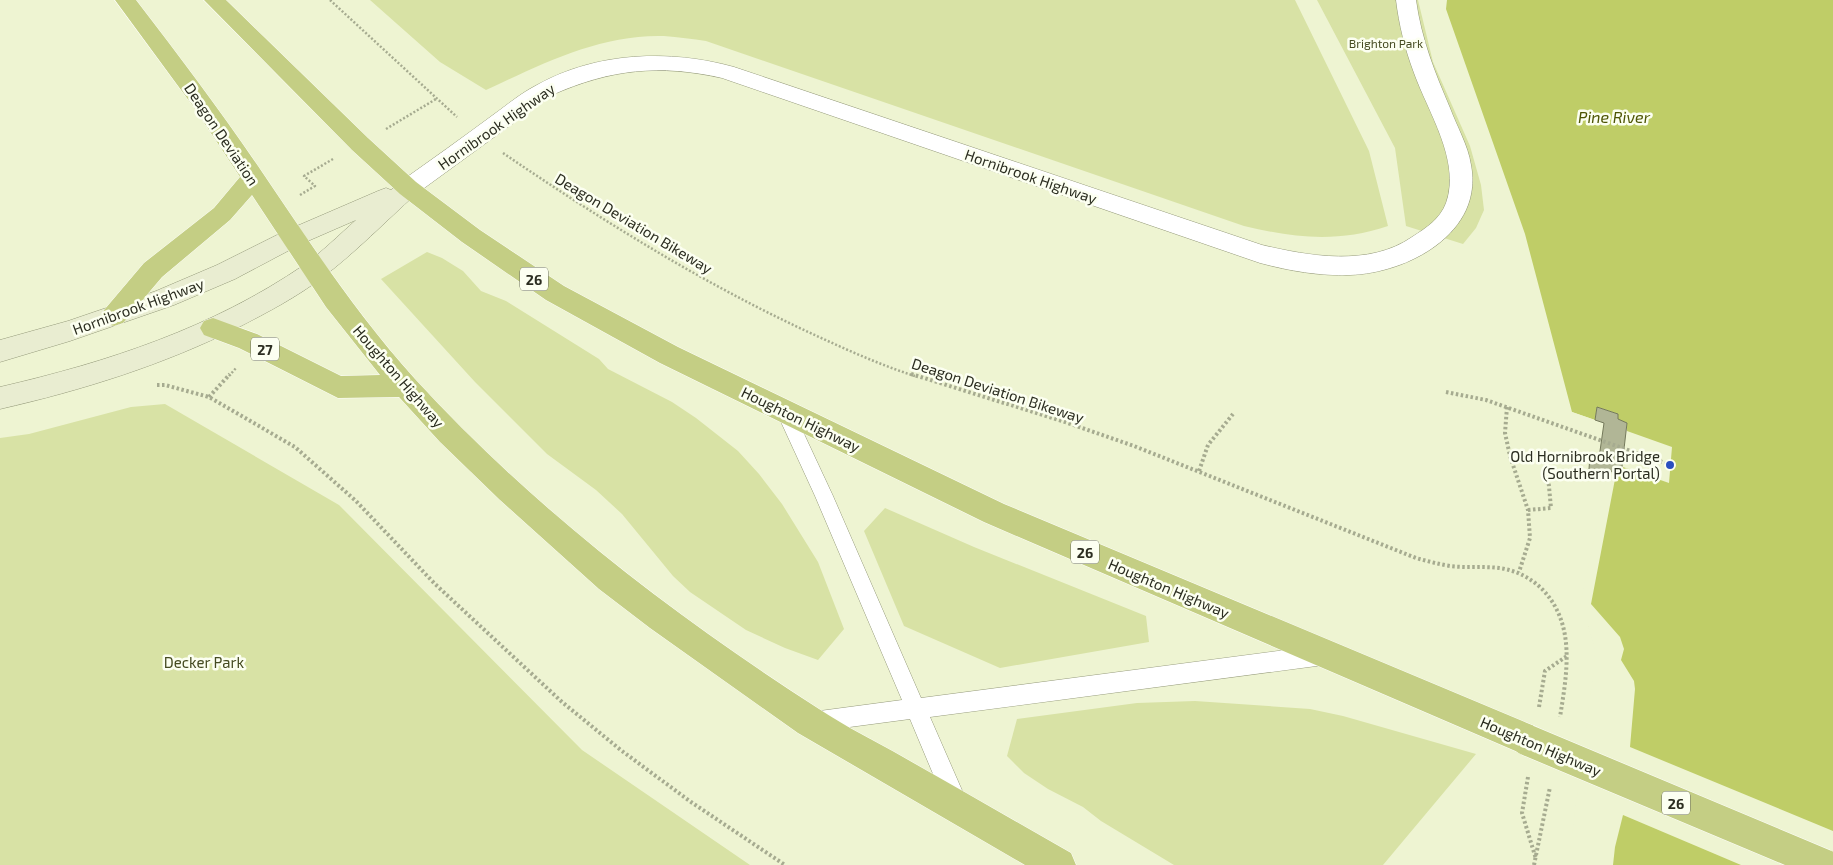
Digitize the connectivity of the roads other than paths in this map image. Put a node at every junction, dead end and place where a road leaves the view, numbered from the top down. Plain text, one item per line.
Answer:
1 (125, 0) edge
2 (214, 0) edge
3 (1406, 0) edge
4 (252, 177) junction
5 (408, 188) junction
6 (292, 238) junction
7 (315, 270) junction
8 (114, 316) junction
9 (213, 328) junction
10 (0, 351) edge
11 (405, 386) junction
12 (0, 398) edge
13 (785, 411) junction
14 (1327, 655) junction
15 (916, 707) junction
16 (809, 722) junction
17 (959, 809) junction
18 (1059, 865) edge
19 (1825, 865) edge

1 - 4 highway, Deagon Deviation
2 - 5 highway, 26
3 - 5 street, Hornibrook Highway
4 - 6 highway, Deagon Deviation
4 - 8 highway
5 - 6 main road, Hornibrook Highway
5 - 7 main road, Hornibrook Highway
5 - 13 highway, Houghton Highway / 26
6 - 7 highway, Deagon Deviation
6 - 8 main road, Hornibrook Highway
7 - 9 main road, Hornibrook Highway
7 - 11 highway, Houghton Highway
8 - 10 main road, Hornibrook Highway
9 - 11 highway, 27
9 - 12 main road, Hornibrook Highway
11 - 16 highway, Houghton Highway
13 - 14 highway, Houghton Highway / 26
13 - 15 lane
14 - 15 lane
14 - 19 highway, Houghton Highway / 26, bridge
15 - 16 lane
15 - 17 lane
16 - 17 highway, Houghton Highway
17 - 18 highway, Houghton Highway

